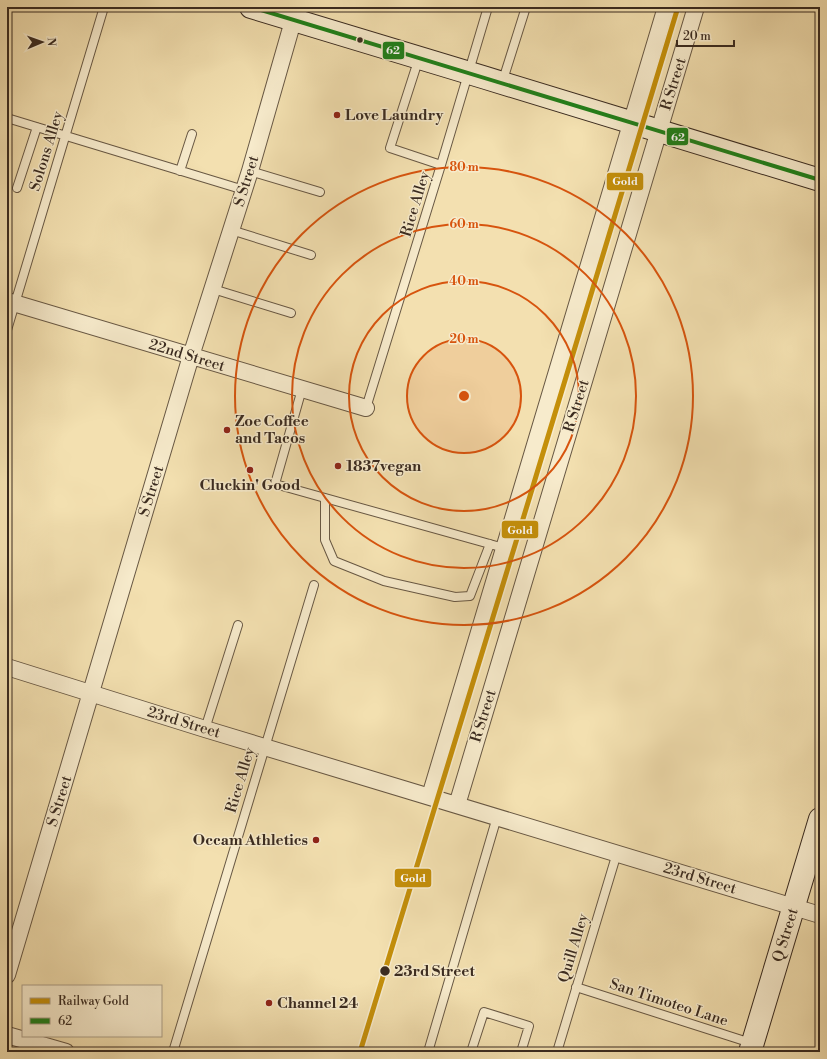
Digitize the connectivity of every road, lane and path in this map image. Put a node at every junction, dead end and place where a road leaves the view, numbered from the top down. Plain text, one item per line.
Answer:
1 (104, 7) edge
2 (251, 7) edge
3 (488, 7) edge
4 (526, 7) edge
5 (666, 7) edge
6 (696, 7) edge
7 (295, 13) edge
8 (419, 57) junction
9 (468, 73) junction
10 (502, 84) junction
11 (7, 118) edge
12 (632, 122) junction
13 (36, 127) junction
14 (659, 131) junction
15 (192, 134) dead end
16 (66, 136) junction
17 (441, 165) junction
18 (180, 170) junction
19 (250, 171) junction
20 (820, 180) edge
21 (17, 188) dead end
22 (244, 190) junction
23 (320, 192) dead end
24 (231, 230) junction
25 (311, 255) dead end
26 (212, 289) junction
27 (11, 302) edge
28 (291, 313) dead end
29 (7, 330) edge
30 (191, 356) junction
31 (302, 389) junction
32 (366, 408) joint
33 (325, 498) junction
34 (497, 546) junction
35 (314, 585) dead end
36 (238, 625) dead end
37 (7, 667) edge
38 (91, 692) junction
39 (205, 728) junction
40 (265, 746) junction
41 (430, 796) junction
42 (457, 805) junction
43 (497, 817) junction
44 (820, 819) edge
45 (617, 853) junction
46 (794, 907) junction
47 (820, 914) edge
48 (7, 975) edge
49 (576, 988) junction
50 (7, 1035) edge
51 (751, 1048) edge
52 (66, 1052) edge
53 (173, 1052) edge
54 (428, 1052) edge
55 (471, 1052) edge
56 (521, 1052) edge
57 (557, 1052) edge

1 - 16 lane, Solons Alley
2 - 7 main road
3 - 9 lane, Rice Alley
4 - 10 lane
5 - 12 street, R Street
6 - 14 street, R Street
7 - 8 main road
7 - 19 street, S Street
8 - 9 main road
8 - 17 lane
9 - 10 main road
9 - 17 lane, Rice Alley
10 - 12 main road
11 - 13 lane
12 - 14 main road
12 - 34 street, R Street
13 - 16 lane
13 - 21 lane
14 - 20 main road
14 - 42 street, R Street
15 - 18 lane
16 - 18 lane
16 - 27 lane, Solons Alley
17 - 32 lane, Rice Alley
18 - 22 lane
19 - 22 street, S Street
19 - 23 lane
22 - 24 street, S Street
24 - 25 lane
24 - 26 street, S Street
26 - 28 lane
26 - 30 street, S Street
27 - 29 lane, Solons Alley
27 - 30 street, 22nd Street
30 - 31 street, 22nd Street
30 - 38 street, S Street
31 - 32 street, 22nd Street
31 - 33 lane
33 - 34 lane
33 - 34 lane
34 - 41 street, R Street
35 - 40 lane, Rice Alley
36 - 39 lane
37 - 38 street, 23rd Street
38 - 39 street, 23rd Street
38 - 48 street, S Street
39 - 40 street, 23rd Street
40 - 41 street, 23rd Street
40 - 53 lane, Rice Alley
41 - 42 street, 23rd Street
42 - 43 street, 23rd Street
43 - 45 street, 23rd Street
43 - 54 lane
44 - 46 main road, Q Street
45 - 46 street, 23rd Street
45 - 49 lane, Quill Alley
46 - 47 street, 23rd Street
46 - 51 main road, Q Street
49 - 51 lane, San Timoteo Lane
49 - 57 lane, Quill Alley
50 - 52 street
55 - 56 lane

